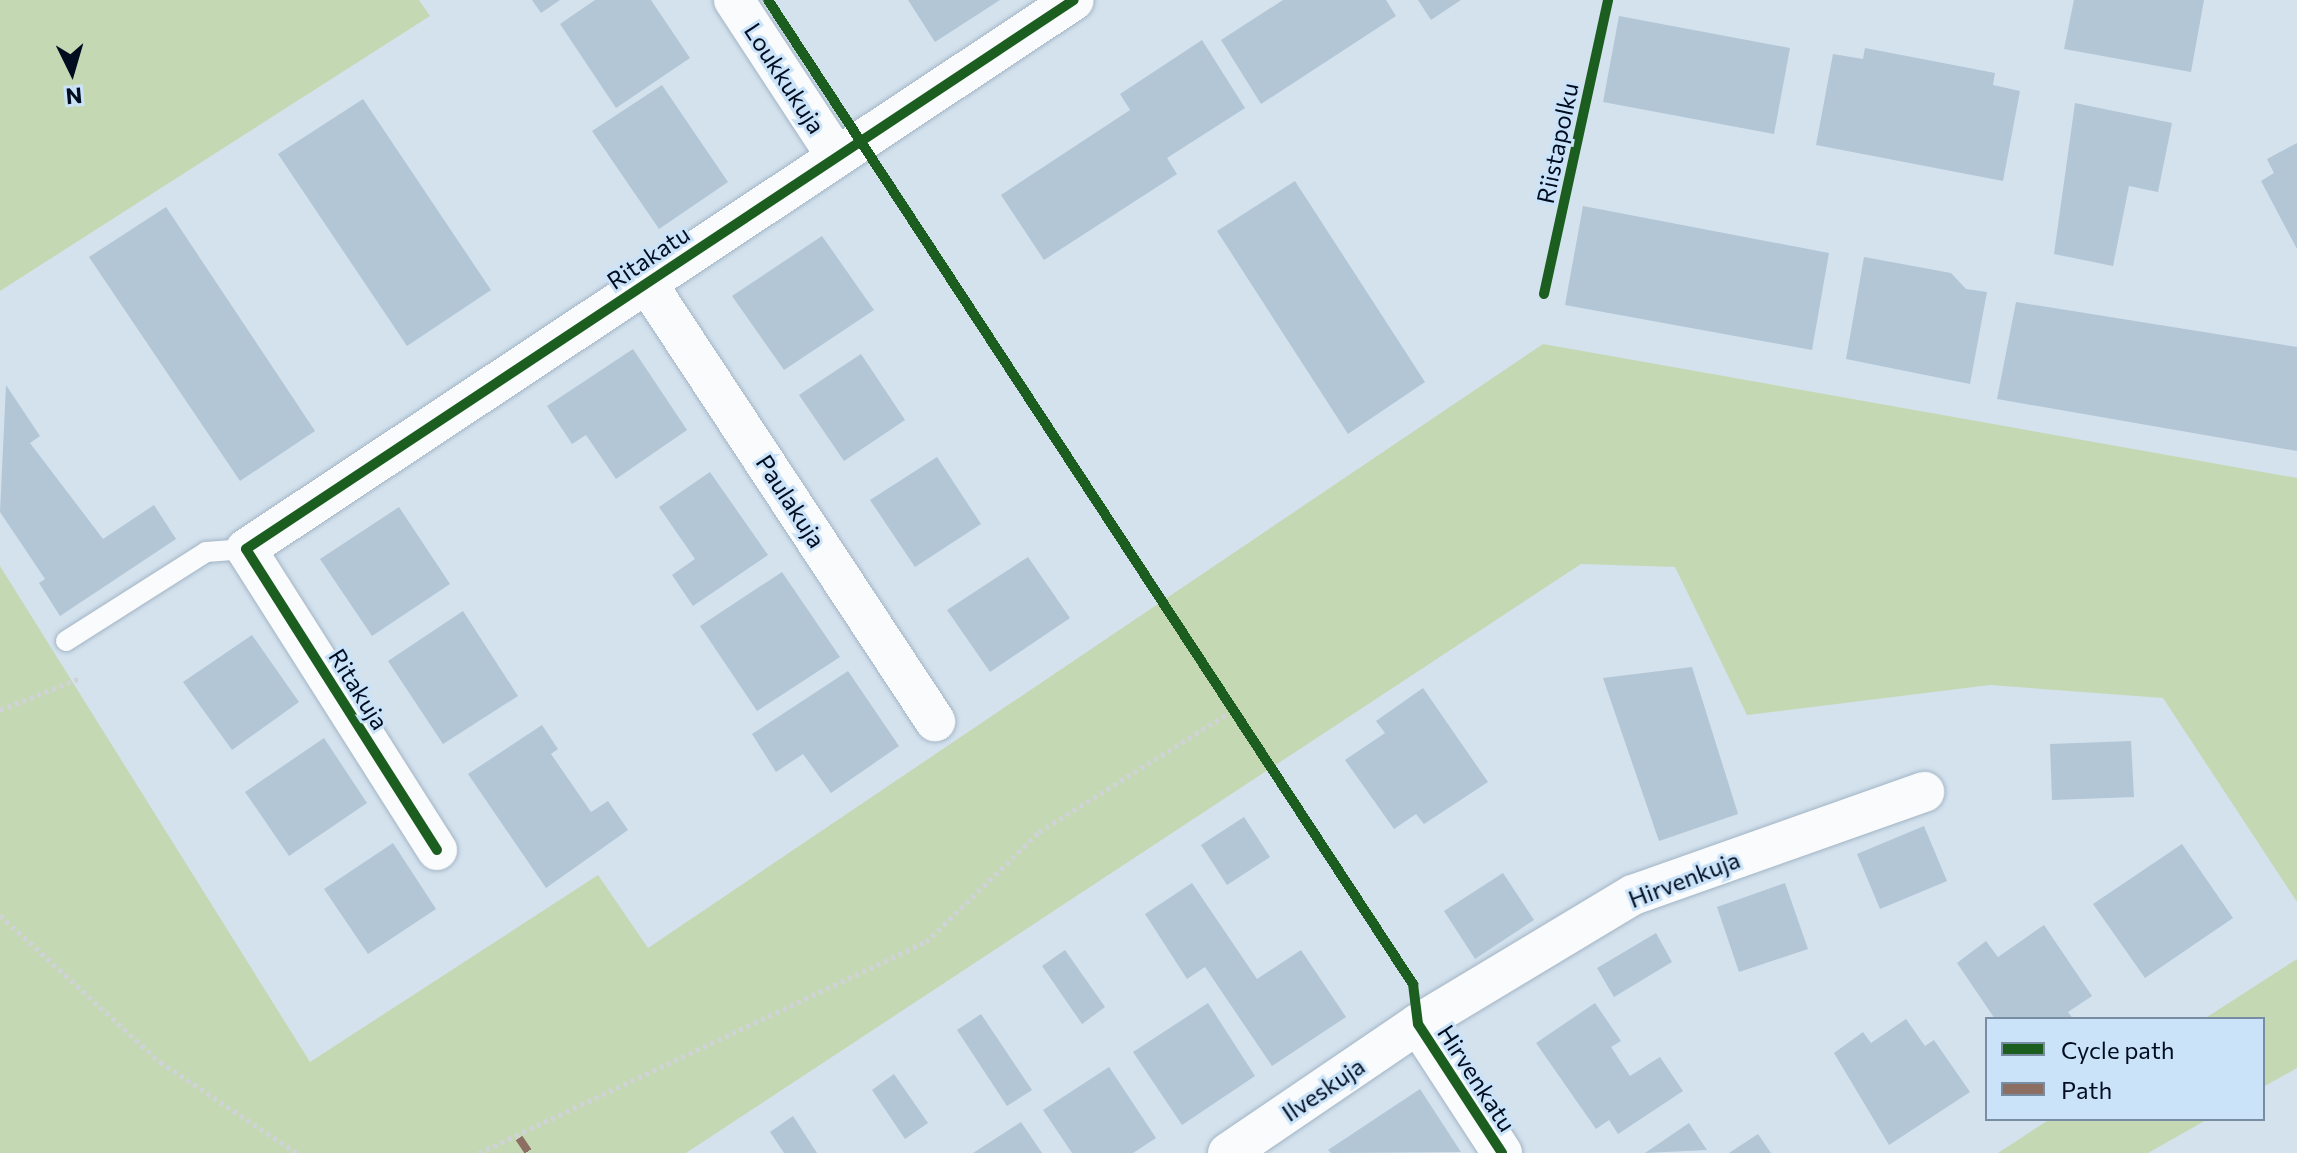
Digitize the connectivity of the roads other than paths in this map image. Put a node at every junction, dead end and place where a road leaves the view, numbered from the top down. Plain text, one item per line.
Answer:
1 (734, 0) edge
2 (1074, 0) edge
3 (836, 156) junction
4 (646, 282) junction
5 (246, 549) junction
6 (66, 641) dead end
7 (935, 721) dead end
8 (1924, 792) dead end
9 (437, 850) dead end
10 (1418, 1024) junction
11 (1228, 1153) edge
12 (1502, 1153) edge

1 - 3 street, Loukkukuja
2 - 3 street, Ritakatu
3 - 4 street, Ritakatu
4 - 5 street, Ritakatu
4 - 7 street, Paulakuja
5 - 6 lane
5 - 9 street, Ritakuja
8 - 10 street, Hirvenkuja
10 - 11 street, Ilveskuja
10 - 12 street, Hirvenkatu

